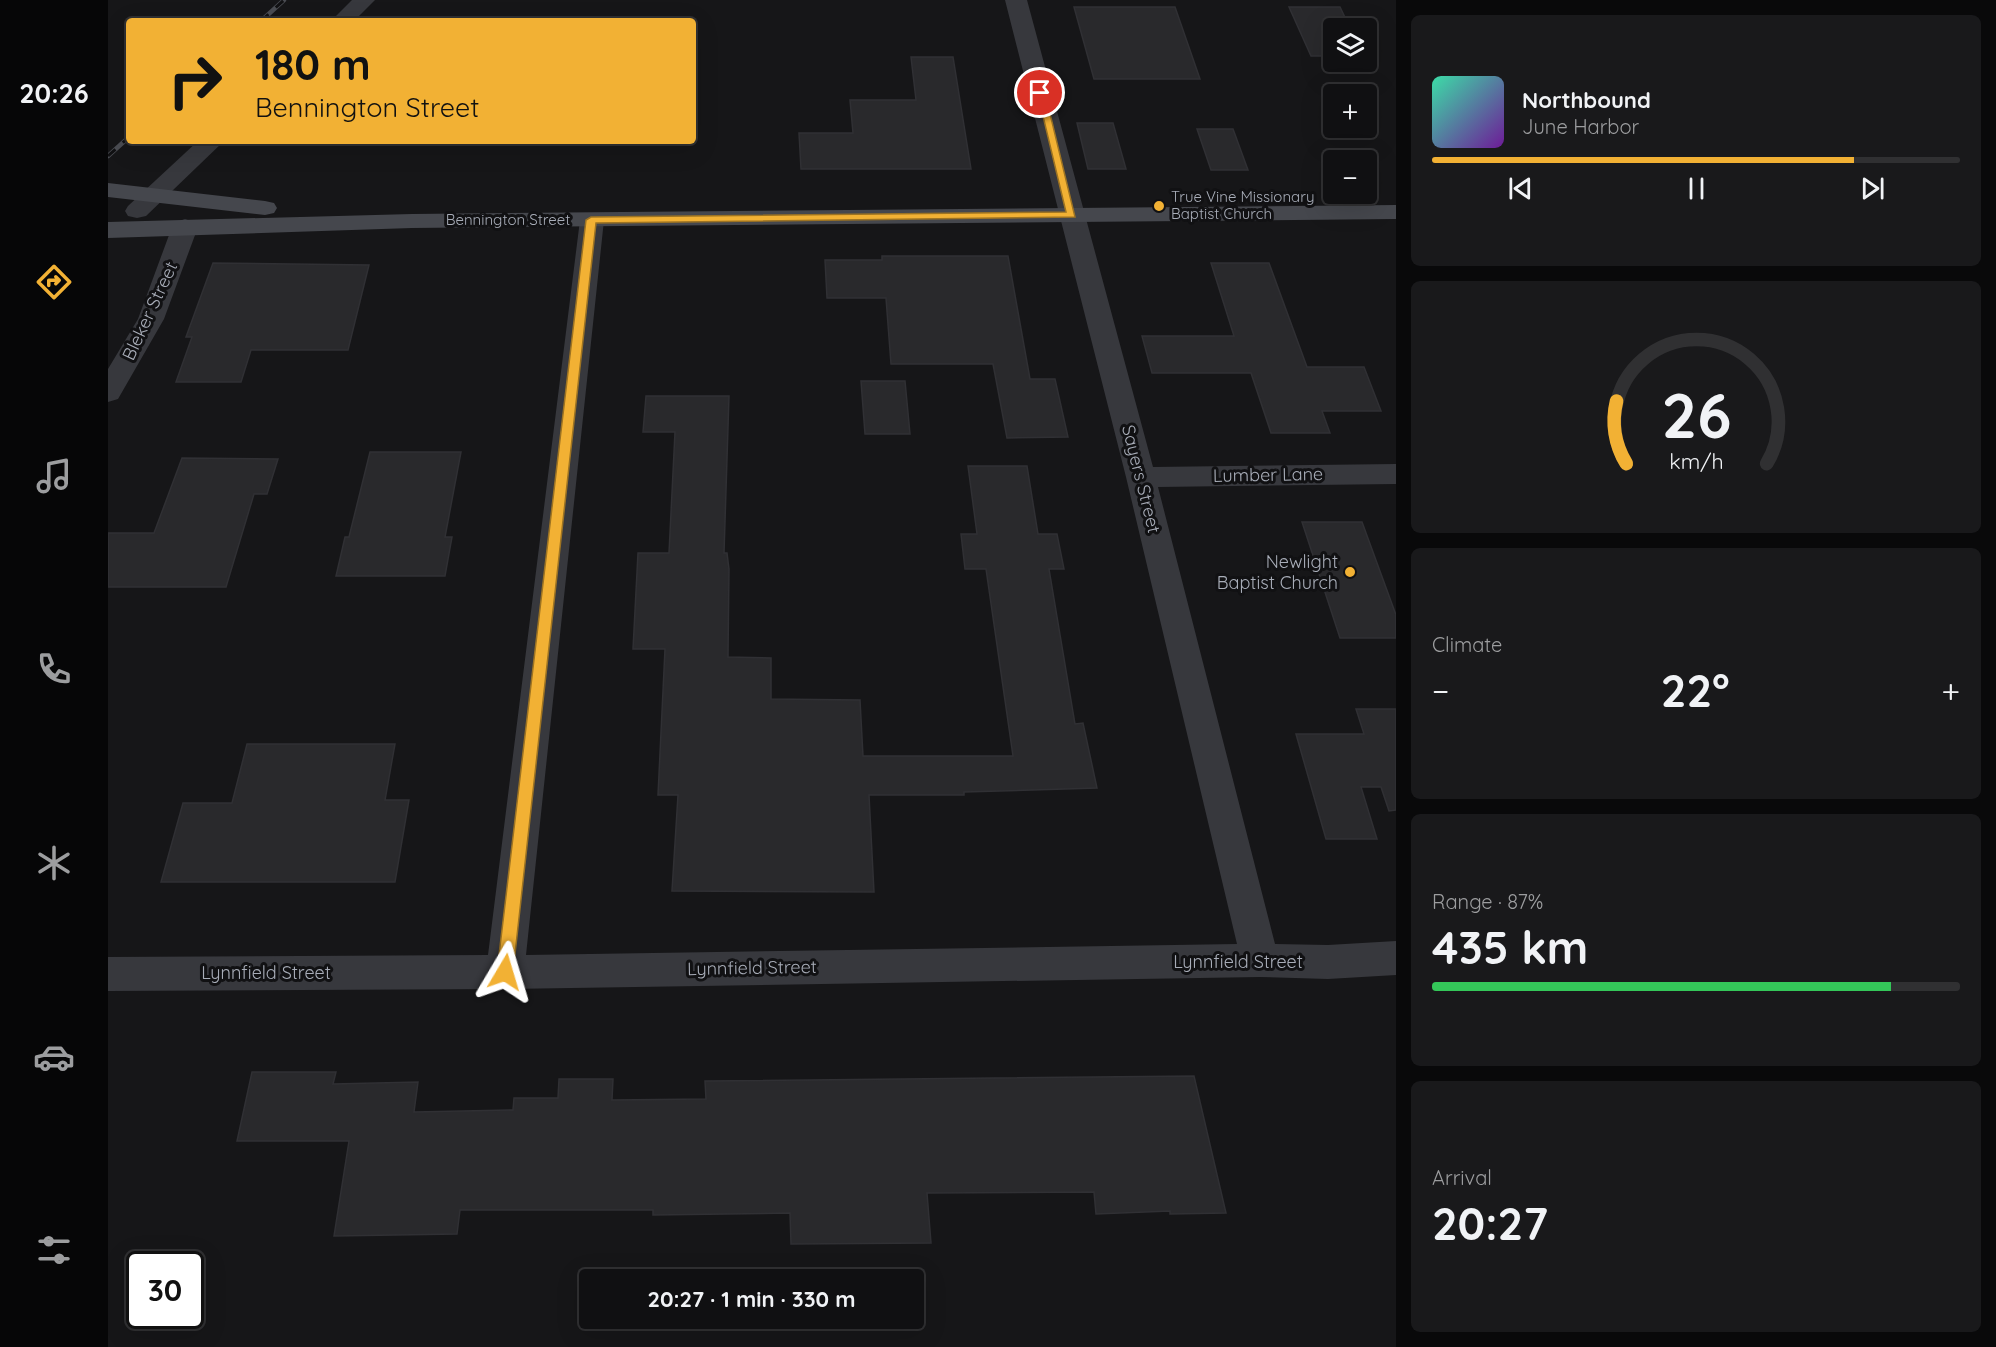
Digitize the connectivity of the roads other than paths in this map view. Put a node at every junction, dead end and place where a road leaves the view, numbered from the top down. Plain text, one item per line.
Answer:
1 (364, 0) edge
2 (1016, 0) edge
3 (345, 18) edge
4 (209, 144) edge
5 (108, 190) edge
6 (144, 204) junction
7 (108, 211) edge
8 (1396, 212) edge
9 (1071, 215) junction
10 (591, 220) junction
11 (412, 221) junction
12 (185, 227) junction
13 (108, 230) edge
14 (108, 393) edge
15 (1396, 474) edge
16 (1141, 477) junction
17 (1396, 958) edge
18 (1260, 960) junction
19 (505, 972) junction
20 (108, 974) edge

1 - 3 street
2 - 9 street, Sayers Street
4 - 6 street
5 - 6 street
6 - 7 street, Bennington Street
6 - 11 street, Bennington Street
8 - 9 street, Bennington Street
9 - 10 street, Bennington Street
9 - 16 street, Sayers Street
10 - 11 street, Bennington Street
10 - 19 street
11 - 12 street, Bennington Street
12 - 13 street, Bennington Street
12 - 14 street, Bleker Street
15 - 16 street, Lumber Lane
16 - 18 street, Sayers Street
17 - 18 street, Lynnfield Street
18 - 19 street, Lynnfield Street
19 - 20 street, Lynnfield Street

